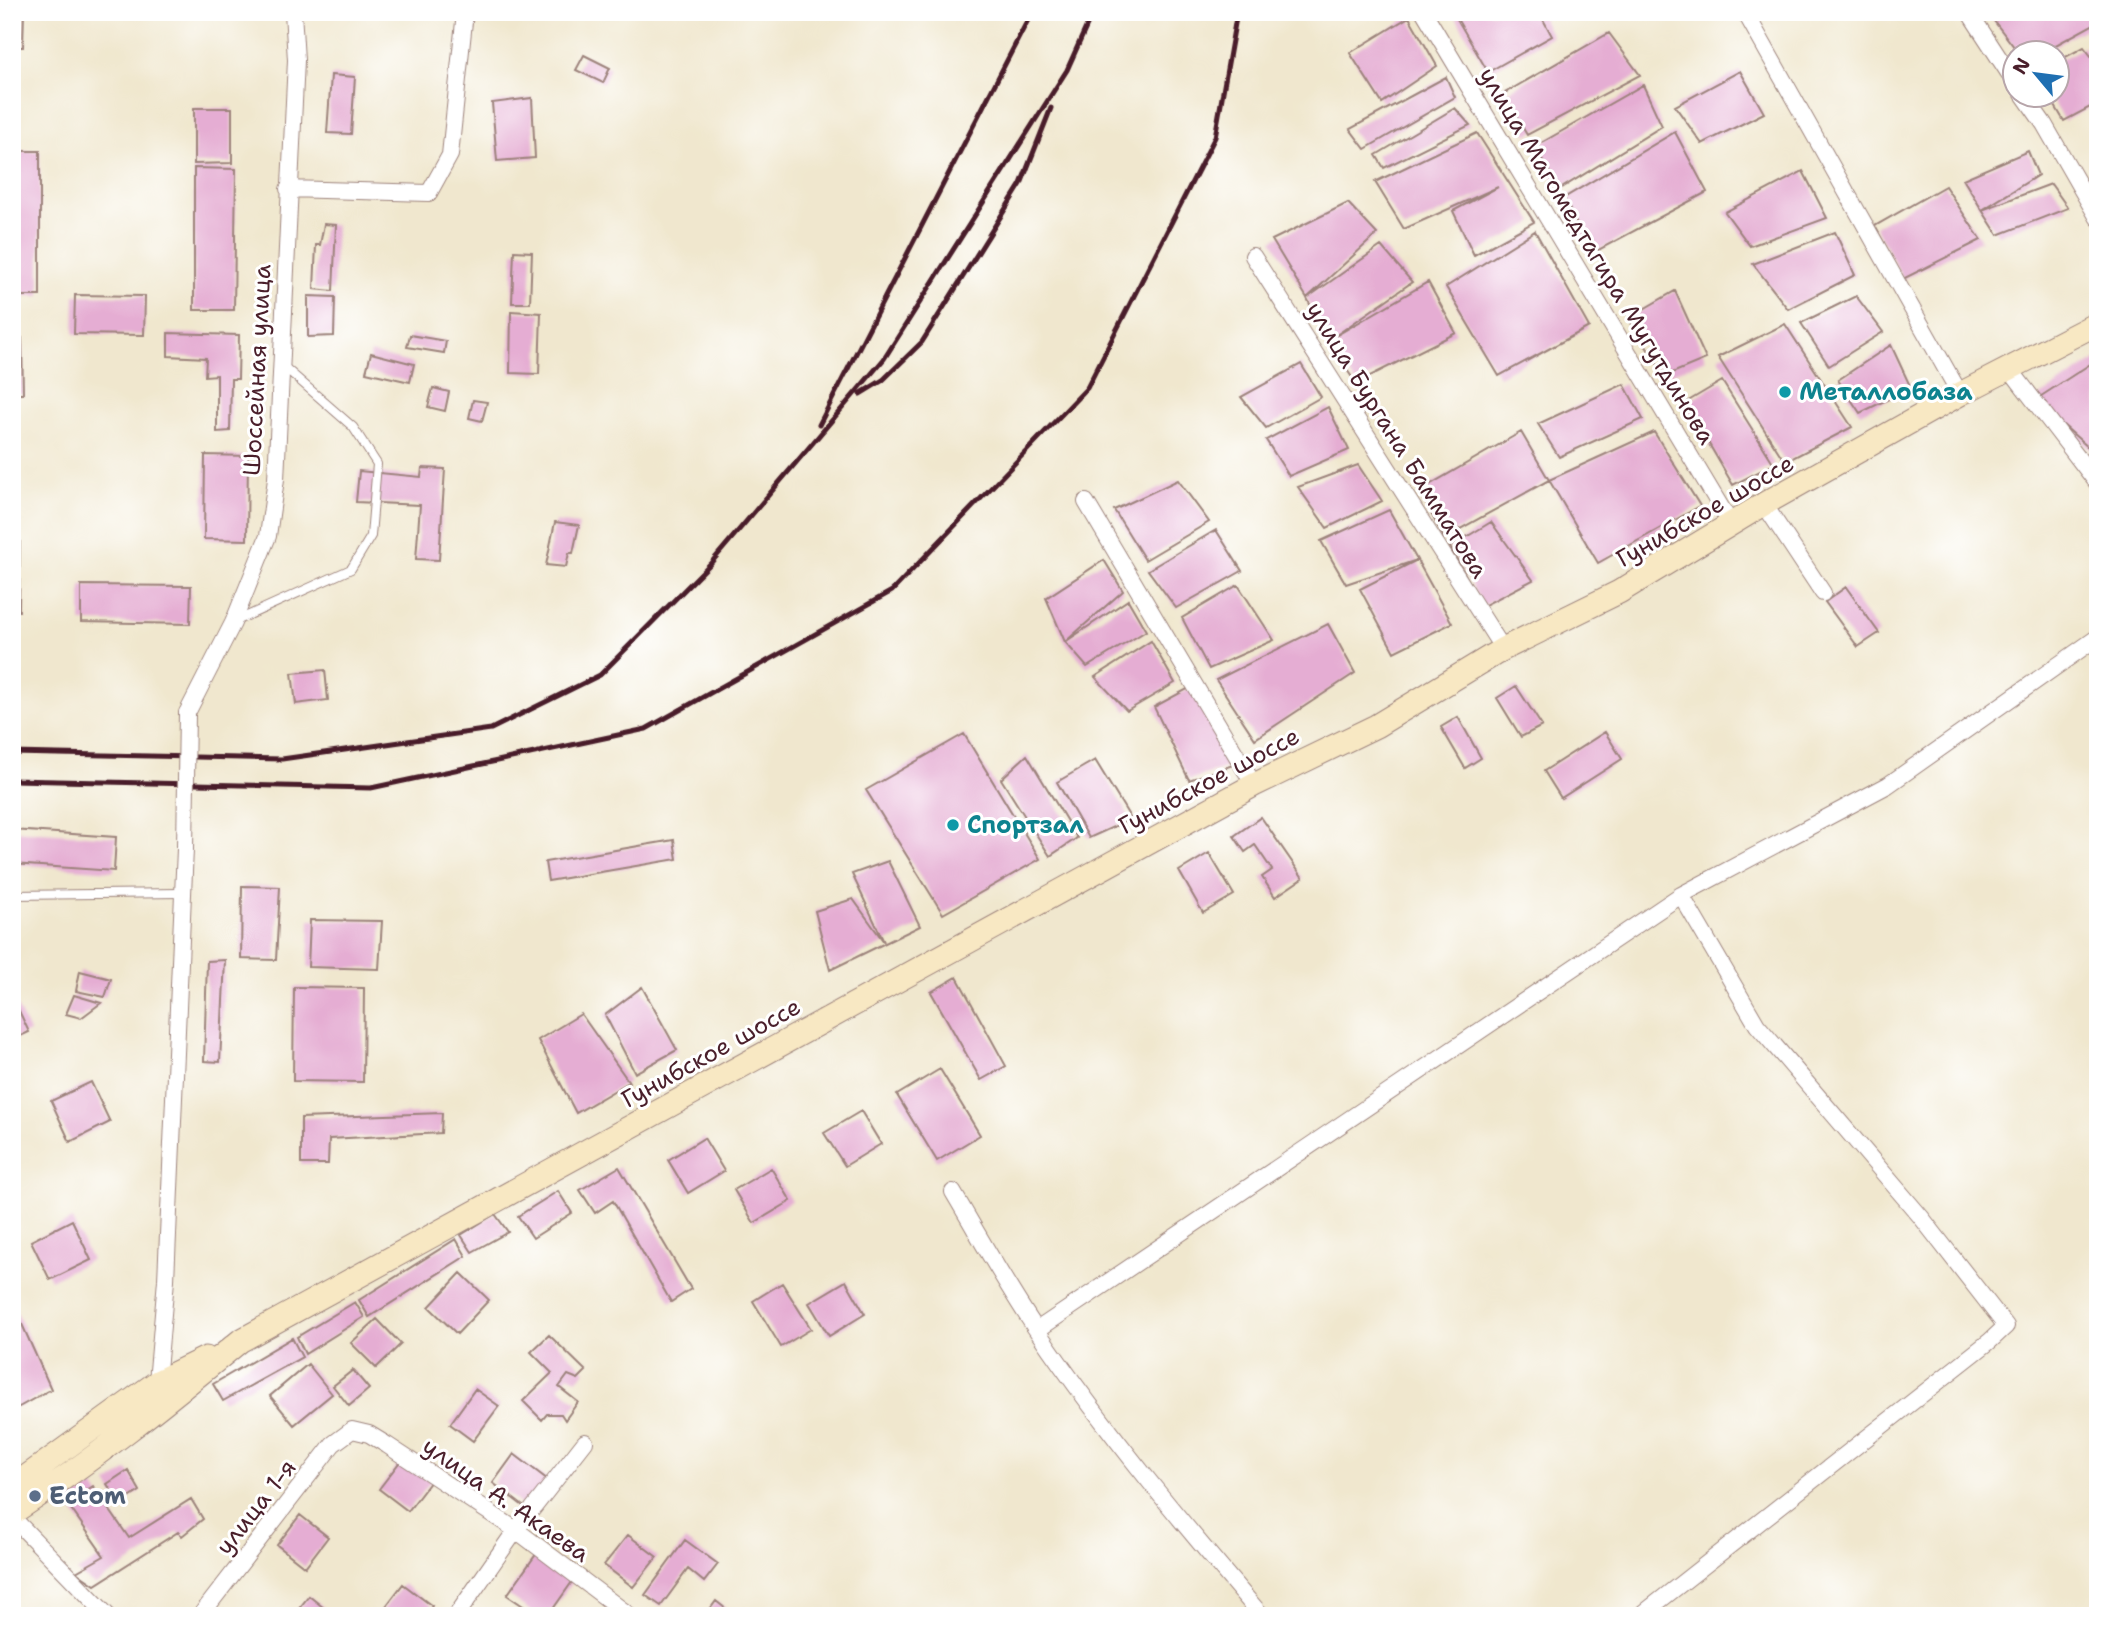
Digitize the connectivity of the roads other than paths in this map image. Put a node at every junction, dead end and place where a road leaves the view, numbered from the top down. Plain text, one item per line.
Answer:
1 (293, 12) edge
2 (465, 12) edge
3 (1424, 12) edge
4 (1745, 12) edge
5 (1969, 12) edge
6 (2002, 64) edge
7 (2033, 108) edge
8 (288, 189) junction
9 (2098, 218) edge
10 (1253, 256) dead end
11 (2098, 323) edge
12 (280, 363) junction
13 (2010, 368) junction
14 (1960, 394) junction
15 (2098, 484) edge
16 (1086, 502) dead end
17 (1765, 504) junction
18 (1731, 524) junction
19 (1823, 593) dead end
20 (233, 623) junction
21 (2098, 637) edge
22 (1503, 649) junction
23 (1254, 785) junction
24 (182, 893) junction
25 (12, 895) edge
26 (1681, 895) junction
27 (953, 1192) dead end
28 (1037, 1331) junction
29 (163, 1391) junction
30 (352, 1430) joint
31 (585, 1442) dead end
32 (12, 1487) edge
33 (12, 1515) edge
34 (516, 1530) junction
35 (108, 1616) edge
36 (200, 1616) edge
37 (456, 1616) edge
38 (630, 1616) edge
39 (1262, 1616) edge
40 (1640, 1616) edge

1 - 8 street, Шоссейная улица
2 - 8 street
3 - 18 street, улица Магомедтагира Мугутдинова
4 - 14 street
5 - 6 street
7 - 9 street
8 - 12 street, Шоссейная улица
10 - 22 street, улица Бургана Бамматова
11 - 13 main road, Гунибское шоссе
12 - 20 street, Шоссейная улица
12 - 20 lane
13 - 14 main road, Гунибское шоссе
13 - 15 street
14 - 17 main road, Гунибское шоссе
16 - 23 street
17 - 18 main road, Гунибское шоссе
17 - 19 street
18 - 22 main road, Гунибское шоссе
20 - 24 street, Шоссейная улица, bridge
21 - 26 street
22 - 23 main road, Гунибское шоссе
23 - 29 main road, Гунибское шоссе
24 - 25 lane
24 - 29 street
26 - 28 street
26 - 40 street
27 - 28 street
28 - 39 street
29 - 32 main road
29 - 33 main road
30 - 34 street, улица А. Акаева
30 - 36 street, улица 1-я
31 - 34 street
33 - 35 street
34 - 37 street
34 - 38 street, улица А. Акаева

